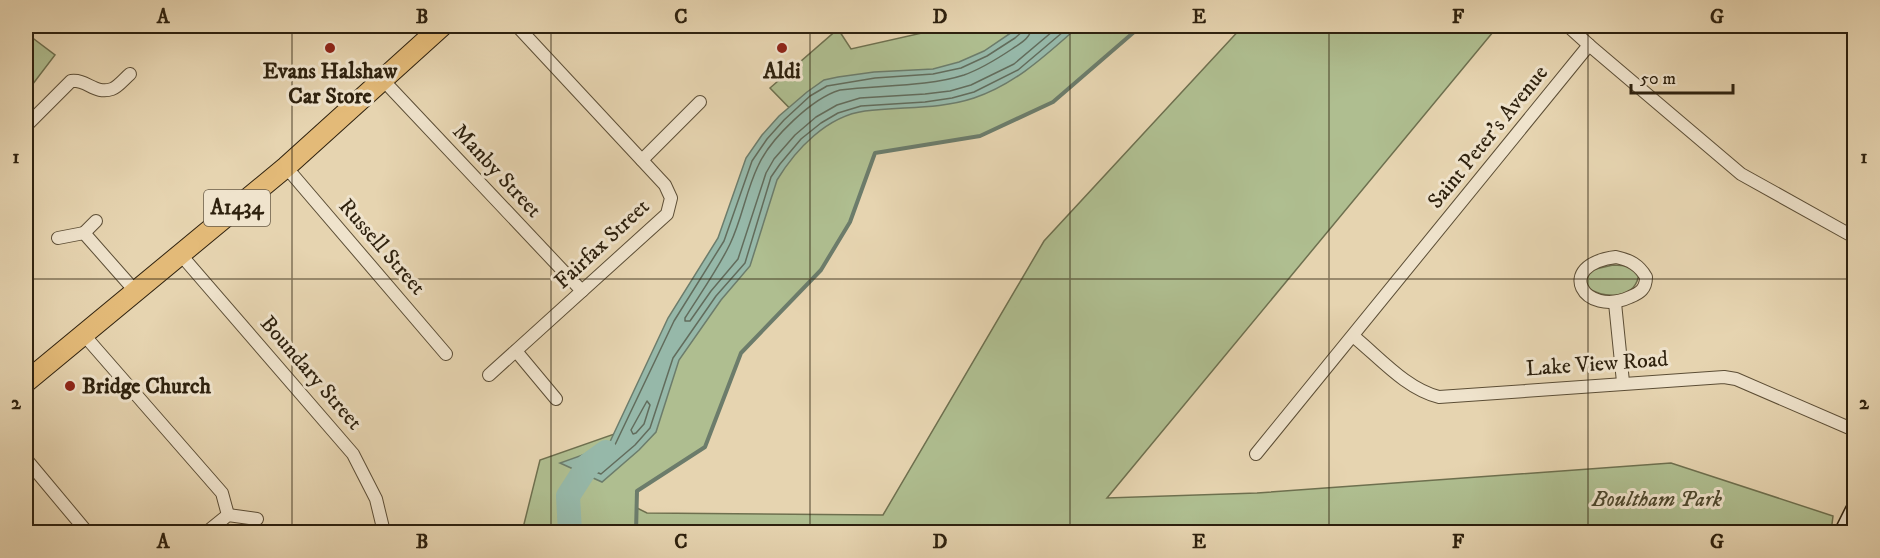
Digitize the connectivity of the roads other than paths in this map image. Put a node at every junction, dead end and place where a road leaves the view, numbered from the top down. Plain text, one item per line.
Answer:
1 (442, 26) edge
2 (517, 26) edge
3 (1568, 26) edge
4 (1589, 45) junction
5 (130, 74) dead end
6 (383, 80) junction
7 (700, 102) dead end
8 (26, 126) edge
9 (642, 160) junction
10 (286, 167) junction
11 (96, 221) dead end
12 (84, 233) junction
13 (1854, 237) edge
14 (58, 238) dead end
15 (181, 255) junction
16 (582, 291) junction
17 (136, 292) junction
18 (1615, 303) junction
19 (84, 335) junction
20 (1353, 336) junction
21 (516, 351) junction
22 (446, 354) dead end
23 (489, 375) dead end
24 (26, 382) edge
25 (1623, 382) junction
26 (556, 399) dead end
27 (1854, 430) edge
28 (1256, 454) dead end
29 (26, 459) edge
30 (1854, 510) edge
31 (228, 515) junction
32 (256, 519) dead end
33 (87, 532) edge
34 (207, 532) edge
35 (384, 532) edge
36 (1844, 532) edge

1 - 6 main road, A1434
2 - 9 street, Fairfax Street
3 - 4 street
4 - 13 street
4 - 20 street, Saint Peter's Avenue
5 - 8 street
6 - 10 main road, A1434
6 - 16 street, Manby Street
7 - 9 street
9 - 16 street, Fairfax Street
10 - 15 main road, A1434
10 - 22 street, Russell Street
11 - 12 street
12 - 14 street
12 - 17 street
15 - 17 main road, A1434
15 - 35 street, Boundary Street
16 - 21 street, Fairfax Street
17 - 19 main road, A1434
18 - 18 street
18 - 25 street
19 - 24 main road, A1434
19 - 31 street
20 - 25 street, Lake View Road
20 - 28 street, Saint Peter's Avenue
21 - 23 street, Fairfax Street
21 - 26 street
25 - 27 street, Lake View Road
29 - 33 street
30 - 36 street
31 - 32 street
31 - 34 street

